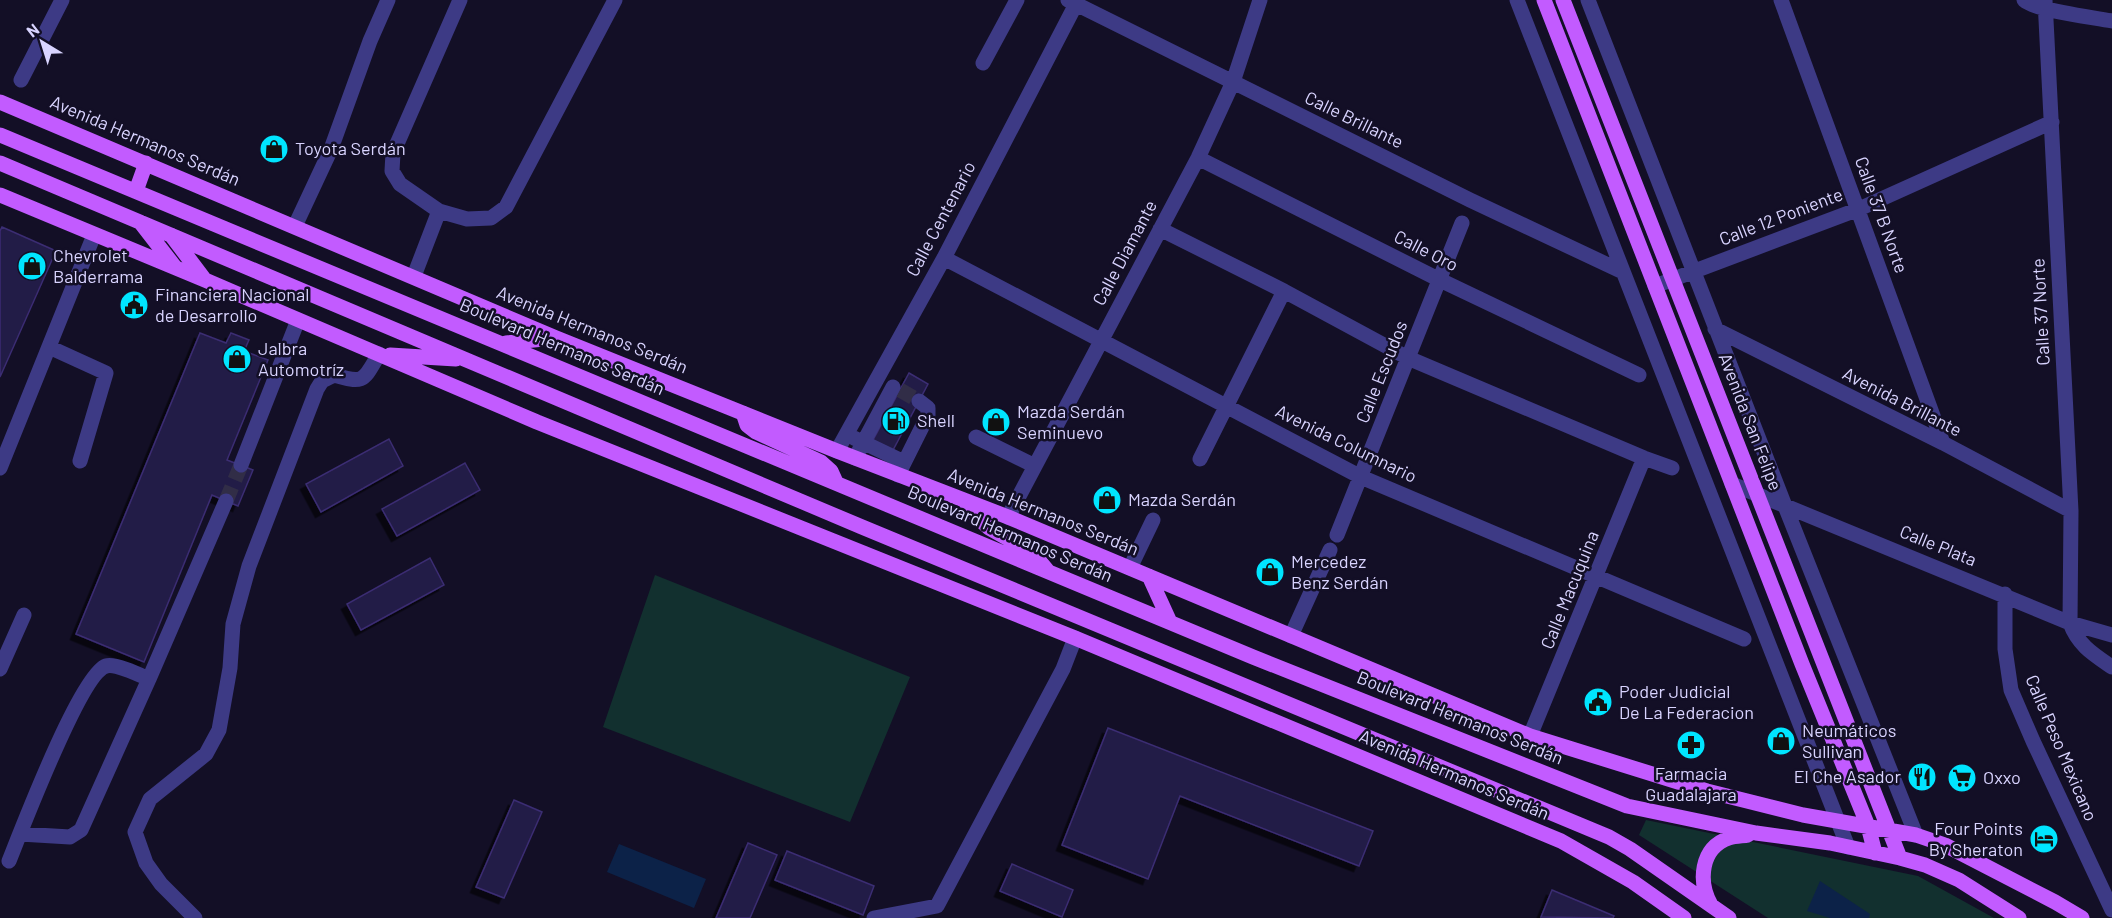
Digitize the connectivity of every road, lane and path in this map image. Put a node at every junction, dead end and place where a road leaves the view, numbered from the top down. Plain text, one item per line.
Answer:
1 (62, 0) edge
2 (388, 0) edge
3 (460, 0) edge
4 (615, 0) edge
5 (1017, 0) edge
6 (1260, 0) edge
7 (1517, 0) edge
8 (1544, 0) edge
9 (1563, 0) edge
10 (1588, 0) edge
11 (1781, 0) edge
12 (2024, 0) edge
13 (1072, 2) edge
14 (2045, 4) edge
15 (2112, 21) edge
16 (983, 63) dead end
17 (21, 80) dead end
18 (1233, 82) junction
19 (0, 102) edge
20 (2052, 122) junction
21 (0, 135) edge
22 (1198, 158) junction
23 (0, 163) edge
24 (146, 164) junction
25 (136, 191) junction
26 (0, 195) edge
27 (1859, 208) junction
28 (439, 211) junction
29 (138, 220) junction
30 (1462, 223) dead end
31 (296, 226) junction
32 (1160, 229) junction
33 (169, 233) junction
34 (94, 235) junction
35 (944, 258) junction
36 (177, 269) junction
37 (1693, 271) junction
38 (1623, 272) junction
39 (414, 276) junction
40 (1673, 279) junction
41 (205, 280) junction
42 (1440, 280) junction
43 (1655, 286) junction
44 (1284, 291) junction
45 (298, 320) junction
46 (1715, 329) junction
47 (556, 338) junction
48 (1101, 340) junction
49 (503, 343) junction
50 (49, 347) junction
51 (378, 354) junction
52 (1408, 358) junction
53 (469, 360) junction
54 (1639, 375) dead end
55 (877, 378) junction
56 (919, 401) dead end
57 (1226, 406) junction
58 (743, 413) junction
59 (846, 435) junction
60 (976, 437) dead end
61 (864, 442) junction
62 (1943, 443) junction
63 (837, 451) junction
64 (855, 458) junction
65 (1644, 458) junction
66 (1200, 459) dead end
67 (80, 461) dead end
68 (241, 465) tunnel mouth
69 (1035, 466) junction
70 (0, 468) edge
71 (1672, 468) dead end
72 (901, 469) junction
73 (1361, 477) junction
74 (836, 482) junction
75 (1732, 484) junction
76 (1757, 495) junction
77 (964, 500) junction
78 (226, 501) tunnel mouth
79 (1785, 506) junction
80 (2071, 511) junction
81 (1008, 517) junction
82 (1153, 520) dead end
83 (1337, 534) dead end
84 (1330, 550) dead end
85 (1130, 568) junction
86 (1047, 570) junction
87 (1149, 576) junction
88 (1596, 577) junction
89 (2005, 594) junction
90 (24, 615) dead end
91 (1170, 622) junction
92 (2070, 622) junction
93 (2112, 634) edge
94 (1291, 636) junction
95 (1076, 638) junction
96 (1744, 639) dead end
97 (2112, 667) edge
98 (0, 668) edge
99 (149, 679) junction
100 (1530, 736) junction
101 (1838, 821) junction
102 (1868, 826) junction
103 (1889, 829) junction
104 (1756, 833) junction
105 (20, 834) junction
106 (1916, 835) junction
107 (1848, 847) junction
108 (1875, 853) junction
109 (1900, 858) junction
110 (9, 861) dead end
111 (1712, 908) junction
112 (2112, 910) edge
113 (195, 918) edge
114 (874, 918) edge
115 (1684, 918) edge
116 (1729, 918) edge
117 (2019, 918) edge
118 (2082, 918) edge

1 - 17 street
2 - 31 street
3 - 28 street
4 - 28 street
5 - 16 street
6 - 18 street, Calle Diamante
7 - 38 street
8 - 43 main road
9 - 40 main road, Avenida San Felipe
10 - 37 street, Avenida San Felipe
11 - 27 street, Calle 37 B Norte
12 - 14 street
13 - 18 street, Calle Brillante
13 - 35 street, Calle Centenario
14 - 15 street
14 - 20 street, Calle 37 Norte
18 - 22 street, Calle Diamante
18 - 38 street, Calle Brillante
19 - 24 main road, Avenida Hermanos Serdán
20 - 27 street, Calle 12 Poniente
20 - 80 street, Calle 37 Norte
21 - 25 main road, Boulevard Hermanos Serdán
22 - 32 street, Calle Diamante
22 - 42 street, Calle Oro
23 - 29 main road
24 - 25 main road
24 - 31 main road, Avenida Hermanos Serdán
25 - 49 main road, Boulevard Hermanos Serdán
26 - 34 main road, Avenida Hermanos Serdán
27 - 37 street, Calle 12 Poniente
27 - 62 street, Calle 37 B Norte
28 - 39 street
29 - 33 main road
29 - 36 main road
30 - 42 street, Calle Escudos
31 - 39 main road, Avenida Hermanos Serdán
32 - 44 street
32 - 48 street, Calle Diamante
33 - 41 main road
33 - 53 main road
34 - 36 main road, Avenida Hermanos Serdán
34 - 50 street
35 - 48 street, Avenida Columnario
35 - 55 street, Calle Centenario
36 - 41 main road, Avenida Hermanos Serdán
37 - 40 street, Calle 12 Poniente
37 - 46 street, Avenida San Felipe
38 - 101 street
39 - 47 main road, Avenida Hermanos Serdán
40 - 43 street, Calle 12 Poniente
40 - 76 main road, Avenida San Felipe
41 - 45 main road, Avenida Hermanos Serdán
42 - 52 street, Calle Escudos
42 - 54 street, Calle Oro
43 - 75 main road
44 - 52 street
44 - 57 street
45 - 51 main road, Avenida Hermanos Serdán
45 - 68 street
46 - 62 street, Avenida Brillante
46 - 79 street, Avenida San Felipe
47 - 49 main road
47 - 58 main road, Avenida Hermanos Serdán
48 - 57 street, Avenida Columnario
48 - 69 street, Calle Diamante
49 - 74 main road, Boulevard Hermanos Serdán
50 - 67 street
50 - 70 street
51 - 53 main road
51 - 95 main road, Avenida Hermanos Serdán
51 - 113 street
52 - 65 street
52 - 73 street, Calle Escudos
53 - 111 main road
55 - 59 street, Calle Centenario
55 - 61 street
56 - 72 street
57 - 66 street
57 - 73 street, Avenida Columnario
58 - 63 main road, Avenida Hermanos Serdán
58 - 74 main road
59 - 61 street
59 - 63 street, Calle Centenario
60 - 69 street
61 - 64 street
61 - 72 street
62 - 80 street, Avenida Brillante
63 - 64 main road, Avenida Hermanos Serdán
64 - 72 main road, Avenida Hermanos Serdán
65 - 71 street
65 - 88 street, Calle Macuquina
69 - 81 street, Calle Diamante
72 - 77 main road, Avenida Hermanos Serdán
73 - 83 street, Calle Escudos
73 - 88 street, Avenida Columnario
74 - 86 main road, Boulevard Hermanos Serdán
75 - 76 street, Calle Plata
75 - 102 main road
76 - 79 street, Calle Plata
76 - 103 main road, Avenida San Felipe
77 - 81 main road, Avenida Hermanos Serdán
77 - 86 main road
78 - 99 street
79 - 89 street, Calle Plata
79 - 106 street, Avenida San Felipe
80 - 92 street, Calle 37 Norte
81 - 85 main road, Avenida Hermanos Serdán
82 - 85 street
84 - 94 street
85 - 87 main road, Avenida Hermanos Serdán
86 - 91 main road, Boulevard Hermanos Serdán
87 - 91 main road
87 - 94 main road, Avenida Hermanos Serdán
88 - 96 street, Avenida Columnario
88 - 100 street, Calle Macuquina
89 - 92 street, Calle Plata
89 - 112 street, Calle Peso Mexicano
90 - 98 street
91 - 104 main road, Boulevard Hermanos Serdán
92 - 93 street, Calle Plata
92 - 97 street
94 - 100 main road, Avenida Hermanos Serdán
95 - 114 street
95 - 115 main road, Avenida Hermanos Serdán
99 - 105 street
99 - 105 street
100 - 101 main road, Avenida Hermanos Serdán
101 - 102 main road, Avenida Hermanos Serdán
101 - 107 street
102 - 103 main road, Avenida Hermanos Serdán
102 - 108 main road
103 - 106 main road, Avenida Hermanos Serdán
103 - 109 main road, Avenida San Felipe
104 - 107 main road, Boulevard Hermanos Serdán
104 - 111 main road
105 - 110 street
106 - 118 main road, Avenida Hermanos Serdán
107 - 108 main road, Boulevard Hermanos Serdán
108 - 109 main road, Boulevard Hermanos Serdán
109 - 117 main road, Boulevard Hermanos Serdán
111 - 116 main road

